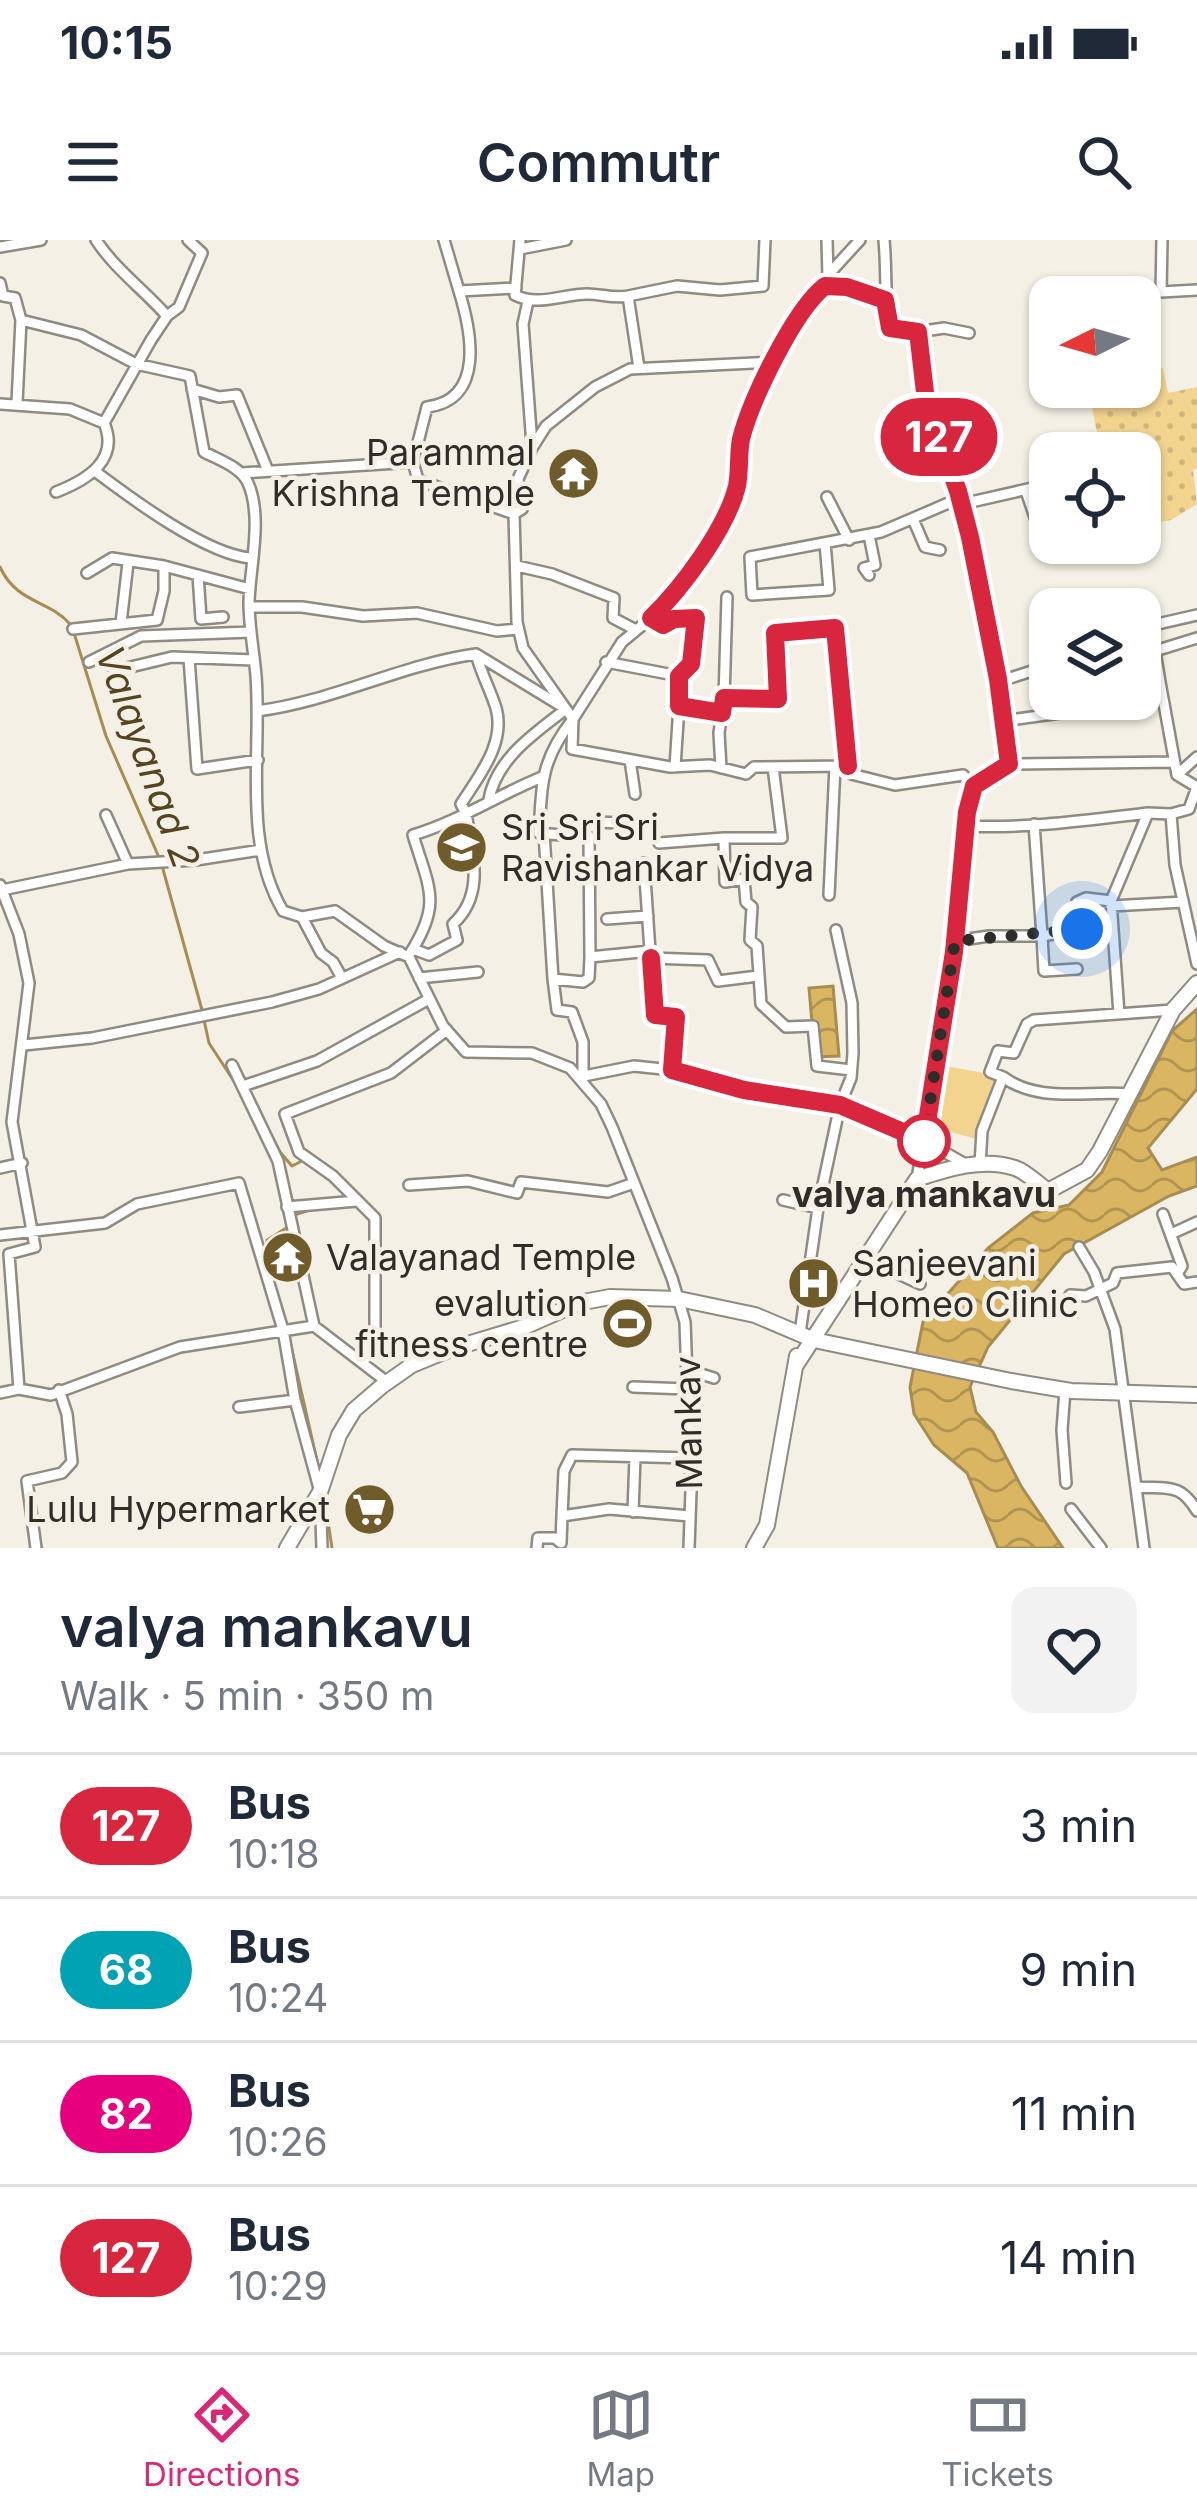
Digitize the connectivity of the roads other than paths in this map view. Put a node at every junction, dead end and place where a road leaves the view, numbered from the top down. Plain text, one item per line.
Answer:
1 (41, 240) edge
2 (96, 240) edge
3 (188, 240) edge
4 (444, 240) edge
5 (566, 240) edge
6 (765, 240) edge
7 (827, 240) edge
8 (860, 240) edge
9 (884, 240) edge
10 (1162, 240) edge
11 (520, 245) edge
12 (0, 247) edge
13 (826, 281) junction
14 (0, 283) edge
15 (516, 288) junction
16 (1197, 290) edge
17 (459, 291) junction
18 (628, 296) junction
19 (885, 300) junction
20 (528, 302) junction
21 (167, 316) junction
22 (21, 320) junction
23 (918, 332) junction
24 (969, 333) dead end
25 (773, 362) junction
26 (136, 364) junction
27 (639, 368) junction
28 (192, 389) junction
29 (17, 403) junction
30 (0, 404) edge
31 (104, 423) junction
32 (532, 448) junction
33 (413, 462) junction
34 (268, 471) junction
35 (96, 472) junction
36 (242, 473) junction
37 (1029, 489) edge
38 (1026, 490) junction
39 (56, 492) dead end
40 (827, 497) dead end
41 (1029, 499) edge
42 (961, 501) junction
43 (514, 514) junction
44 (914, 519) junction
45 (869, 535) junction
46 (849, 540) junction
47 (825, 543) junction
48 (940, 550) dead end
49 (251, 558) junction
50 (128, 563) junction
51 (164, 566) junction
52 (517, 566) junction
53 (87, 573) dead end
54 (198, 575) junction
55 (868, 575) dead end
56 (250, 589) junction
57 (727, 597) dead end
58 (249, 607) junction
59 (1197, 615) edge
60 (223, 617) dead end
61 (651, 618) junction
62 (121, 623) junction
63 (1161, 623) edge
64 (73, 629) dead end
65 (518, 629) junction
66 (636, 630) junction
67 (251, 632) junction
68 (1197, 638) edge
69 (1161, 649) edge
70 (476, 654) junction
71 (190, 658) junction
72 (254, 660) junction
73 (89, 662) dead end
74 (606, 662) junction
75 (114, 671) dead end
76 (1029, 672) edge
77 (679, 676) junction
78 (998, 682) junction
79 (1161, 688) edge
80 (724, 698) junction
81 (679, 706) junction
82 (257, 711) junction
83 (722, 713) junction
84 (570, 714) junction
85 (1029, 717) edge
86 (1004, 721) junction
87 (1197, 757) edge
88 (258, 760) junction
89 (630, 760) junction
90 (1174, 762) junction
91 (1009, 764) junction
92 (835, 766) junction
93 (848, 766) junction
94 (675, 767) junction
95 (772, 767) junction
96 (722, 768) junction
97 (1177, 776) junction
98 (542, 777) junction
99 (974, 786) junction
100 (1197, 787) edge
101 (635, 794) dead end
102 (489, 800) junction
103 (466, 813) junction
104 (1148, 813) junction
105 (1171, 814) junction
106 (106, 815) dead end
107 (617, 823) dead end
108 (1034, 824) junction
109 (965, 826) junction
110 (544, 833) junction
111 (585, 833) junction
112 (724, 838) junction
113 (659, 843) dead end
114 (261, 850) junction
115 (644, 863) dead end
116 (128, 865) junction
117 (1, 888) edge
118 (829, 896) dead end
119 (1183, 902) junction
120 (1111, 903) junction
121 (648, 916) junction
122 (302, 917) junction
123 (607, 919) dead end
124 (836, 930) dead end
125 (1042, 936) junction
126 (955, 941) junction
127 (407, 952) junction
128 (650, 955) junction
129 (590, 957) junction
130 (1197, 964) edge
131 (1077, 969) dead end
132 (478, 973) dead end
133 (758, 976) junction
134 (342, 978) junction
135 (419, 978) junction
136 (553, 979) junction
137 (1197, 983) edge
138 (429, 999) junction
139 (1172, 1010) junction
140 (1119, 1014) junction
141 (447, 1030) junction
142 (24, 1045) junction
143 (232, 1065) dead end
144 (672, 1070) junction
145 (851, 1070) junction
146 (1003, 1077) junction
147 (584, 1078) junction
148 (244, 1086) junction
149 (1130, 1094) junction
150 (840, 1105) junction
151 (0, 1107) edge
152 (14, 1108) junction
153 (285, 1114) junction
154 (260, 1123) junction
155 (924, 1141) junction
156 (22, 1163) junction
157 (974, 1165) junction
158 (0, 1168) edge
159 (917, 1179) junction
160 (634, 1183) junction
161 (409, 1185) dead end
162 (783, 1200) dead end
163 (357, 1201) junction
164 (287, 1207) junction
165 (818, 1208) junction
166 (1163, 1214) dead end
167 (1197, 1222) edge
168 (32, 1231) junction
169 (1171, 1234) junction
170 (0, 1235) edge
171 (1079, 1247) dead end
172 (865, 1258) junction
173 (1177, 1274) junction
174 (1197, 1282) edge
175 (920, 1284) dead end
176 (1100, 1289) junction
177 (1070, 1295) dead end
178 (680, 1300) junction
179 (314, 1326) junction
180 (283, 1330) junction
181 (807, 1337) junction
182 (363, 1362) junction
183 (688, 1370) junction
184 (714, 1378) dead end
185 (387, 1382) junction
186 (633, 1387) dead end
187 (19, 1389) junction
188 (687, 1389) junction
189 (59, 1390) junction
190 (1065, 1390) junction
191 (1124, 1391) junction
192 (0, 1393) edge
193 (1197, 1395) edge
194 (295, 1400) junction
195 (239, 1407) dead end
196 (634, 1457) junction
197 (690, 1458) junction
198 (1066, 1483) dead end
199 (1137, 1487) junction
200 (320, 1492) junction
201 (1071, 1510) dead end
202 (1197, 1511) edge
203 (633, 1512) junction
204 (562, 1516) junction
205 (690, 1516) junction
206 (562, 1545) edge
207 (36, 1548) edge
208 (287, 1548) edge
209 (322, 1548) edge
210 (537, 1548) edge
211 (689, 1548) edge
212 (754, 1548) edge
213 (1101, 1548) edge
214 (1144, 1548) edge

1 - 12 street
2 - 21 street
3 - 21 street
4 - 17 street
5 - 11 street
6 - 18 street
7 - 13 street
8 - 13 street
9 - 19 street
10 - 16 street
11 - 15 street
13 - 19 street
13 - 25 street
14 - 22 street
15 - 17 street
15 - 20 street
17 - 33 street
18 - 20 street
18 - 27 street
19 - 23 street
20 - 32 street
21 - 26 street
22 - 26 street
22 - 29 street
23 - 24 street
23 - 42 street
25 - 27 street
25 - 61 street
26 - 28 street
26 - 31 street
27 - 32 street
28 - 34 street
28 - 36 street
29 - 30 street
29 - 31 street
31 - 35 street
32 - 43 street
33 - 34 street
33 - 43 street
34 - 36 street
35 - 39 street
35 - 49 street
36 - 49 street
37 - 38 street
38 - 41 street
38 - 42 street
40 - 46 street
42 - 44 street
42 - 78 street
43 - 52 street
44 - 45 street
44 - 48 street
45 - 46 street
45 - 55 street
46 - 47 street
47 - 47 street
49 - 56 street
50 - 51 street
50 - 53 street
50 - 62 street
51 - 54 street
51 - 62 street
52 - 65 street
52 - 66 street
54 - 56 street
54 - 60 street
56 - 58 street
57 - 80 street
58 - 65 street
58 - 67 street
59 - 63 street
61 - 66 street
61 - 77 street
62 - 64 street
65 - 84 street
66 - 74 street
67 - 72 street
67 - 73 street
68 - 69 street
70 - 82 street
70 - 84 street
70 - 103 street
71 - 72 street
71 - 75 street
71 - 88 street
72 - 82 street
74 - 77 street
74 - 84 street
76 - 78 street
77 - 81 street
78 - 86 street
79 - 90 street
80 - 83 street
80 - 93 street
81 - 83 street
81 - 94 street
82 - 88 street
83 - 96 street
84 - 89 street
84 - 98 street
84 - 102 street
85 - 86 street
86 - 91 street
87 - 97 street
88 - 114 street
89 - 94 street
89 - 101 street
90 - 91 street
90 - 97 street
91 - 99 street
92 - 93 street
92 - 95 street
92 - 118 street
93 - 99 street
94 - 96 street
95 - 96 street
95 - 112 street
97 - 100 street
98 - 102 street
98 - 110 street
99 - 109 street
100 - 105 street
102 - 103 street
103 - 127 street
103 - 127 street
104 - 105 street
104 - 108 street
104 - 120 street
105 - 119 street
106 - 116 street
107 - 111 street
108 - 109 street
108 - 125 street
109 - 126 street
110 - 111 street
110 - 136 street
111 - 129 street
112 - 113 street
112 - 133 street
114 - 116 street
114 - 122 street
115 - 121 street
116 - 117 street
117 - 142 street
119 - 120 street
119 - 130 street
120 - 125 street
120 - 140 street
121 - 123 street
121 - 128 street
122 - 127 street
122 - 134 street
124 - 145 street
125 - 126 street
125 - 131 street
126 - 155 street
127 - 134 street
127 - 135 street
128 - 129 street
128 - 133 street
128 - 144 street
129 - 136 street
132 - 135 street
133 - 145 street
134 - 142 street
135 - 138 street
136 - 147 street
137 - 139 main road
138 - 141 street
138 - 148 street
139 - 140 street
139 - 149 main road
140 - 146 street
141 - 147 street
141 - 153 street
142 - 152 street
143 - 148 street
144 - 147 street
144 - 150 street
145 - 150 street
146 - 149 street
146 - 157 street
147 - 160 street, Mankav
148 - 154 street
149 - 157 main road
150 - 155 street
150 - 165 street
151 - 152 street
152 - 156 street
153 - 154 street
153 - 163 street
154 - 164 street
155 - 157 street
155 - 159 street
156 - 158 street
156 - 168 street
157 - 159 main road
159 - 172 main road
160 - 161 street
160 - 178 street, Mankav
162 - 165 street
163 - 164 street
163 - 182 street
164 - 179 street
165 - 181 street
166 - 169 street
167 - 169 street
168 - 170 street
168 - 180 street
168 - 187 street
169 - 173 street
171 - 176 street
172 - 175 street
172 - 181 main road
173 - 174 street
173 - 176 street
176 - 177 street
176 - 191 street
178 - 181 main road
178 - 183 street, Mankav
178 - 185 main road
179 - 180 street
179 - 182 street
180 - 189 street
180 - 194 street
181 - 190 main road
181 - 212 main road
182 - 185 street
183 - 184 street
183 - 188 street, Mankav
185 - 200 main road
186 - 188 street
187 - 189 street
187 - 192 street
188 - 197 street, Mankav
189 - 207 street
190 - 191 main road
190 - 198 street
191 - 193 main road
191 - 199 street
194 - 195 street
194 - 200 street
196 - 197 street
196 - 203 street
196 - 204 street
197 - 205 street, Mankav
199 - 202 street
199 - 214 street
200 - 208 main road
200 - 209 street
201 - 213 street
203 - 204 street
203 - 205 street
204 - 206 street
205 - 211 street, Mankav
206 - 210 street

